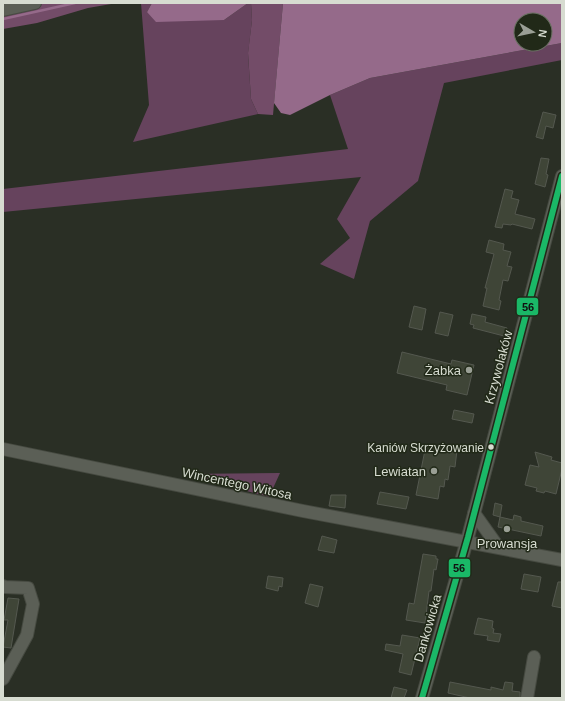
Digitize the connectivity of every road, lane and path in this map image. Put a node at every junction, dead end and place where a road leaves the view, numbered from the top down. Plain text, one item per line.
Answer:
1 (35, 3) edge
2 (3, 10) edge
3 (562, 176) edge
4 (3, 449) edge
5 (474, 513) junction
6 (466, 542) junction
7 (499, 548) junction
8 (562, 560) edge
9 (3, 586) edge
10 (534, 657) dead end
11 (3, 679) edge
12 (422, 698) edge
13 (527, 698) edge

1 - 2 street
3 - 5 street, Krzywolaków
4 - 6 street, Wincentego Witosa
5 - 6 street, Krzywolaków
5 - 7 street
6 - 7 street, Wincentego Witosa
6 - 12 street, Dankowicka
7 - 8 street, Wincentego Witosa
9 - 11 street
10 - 13 street

